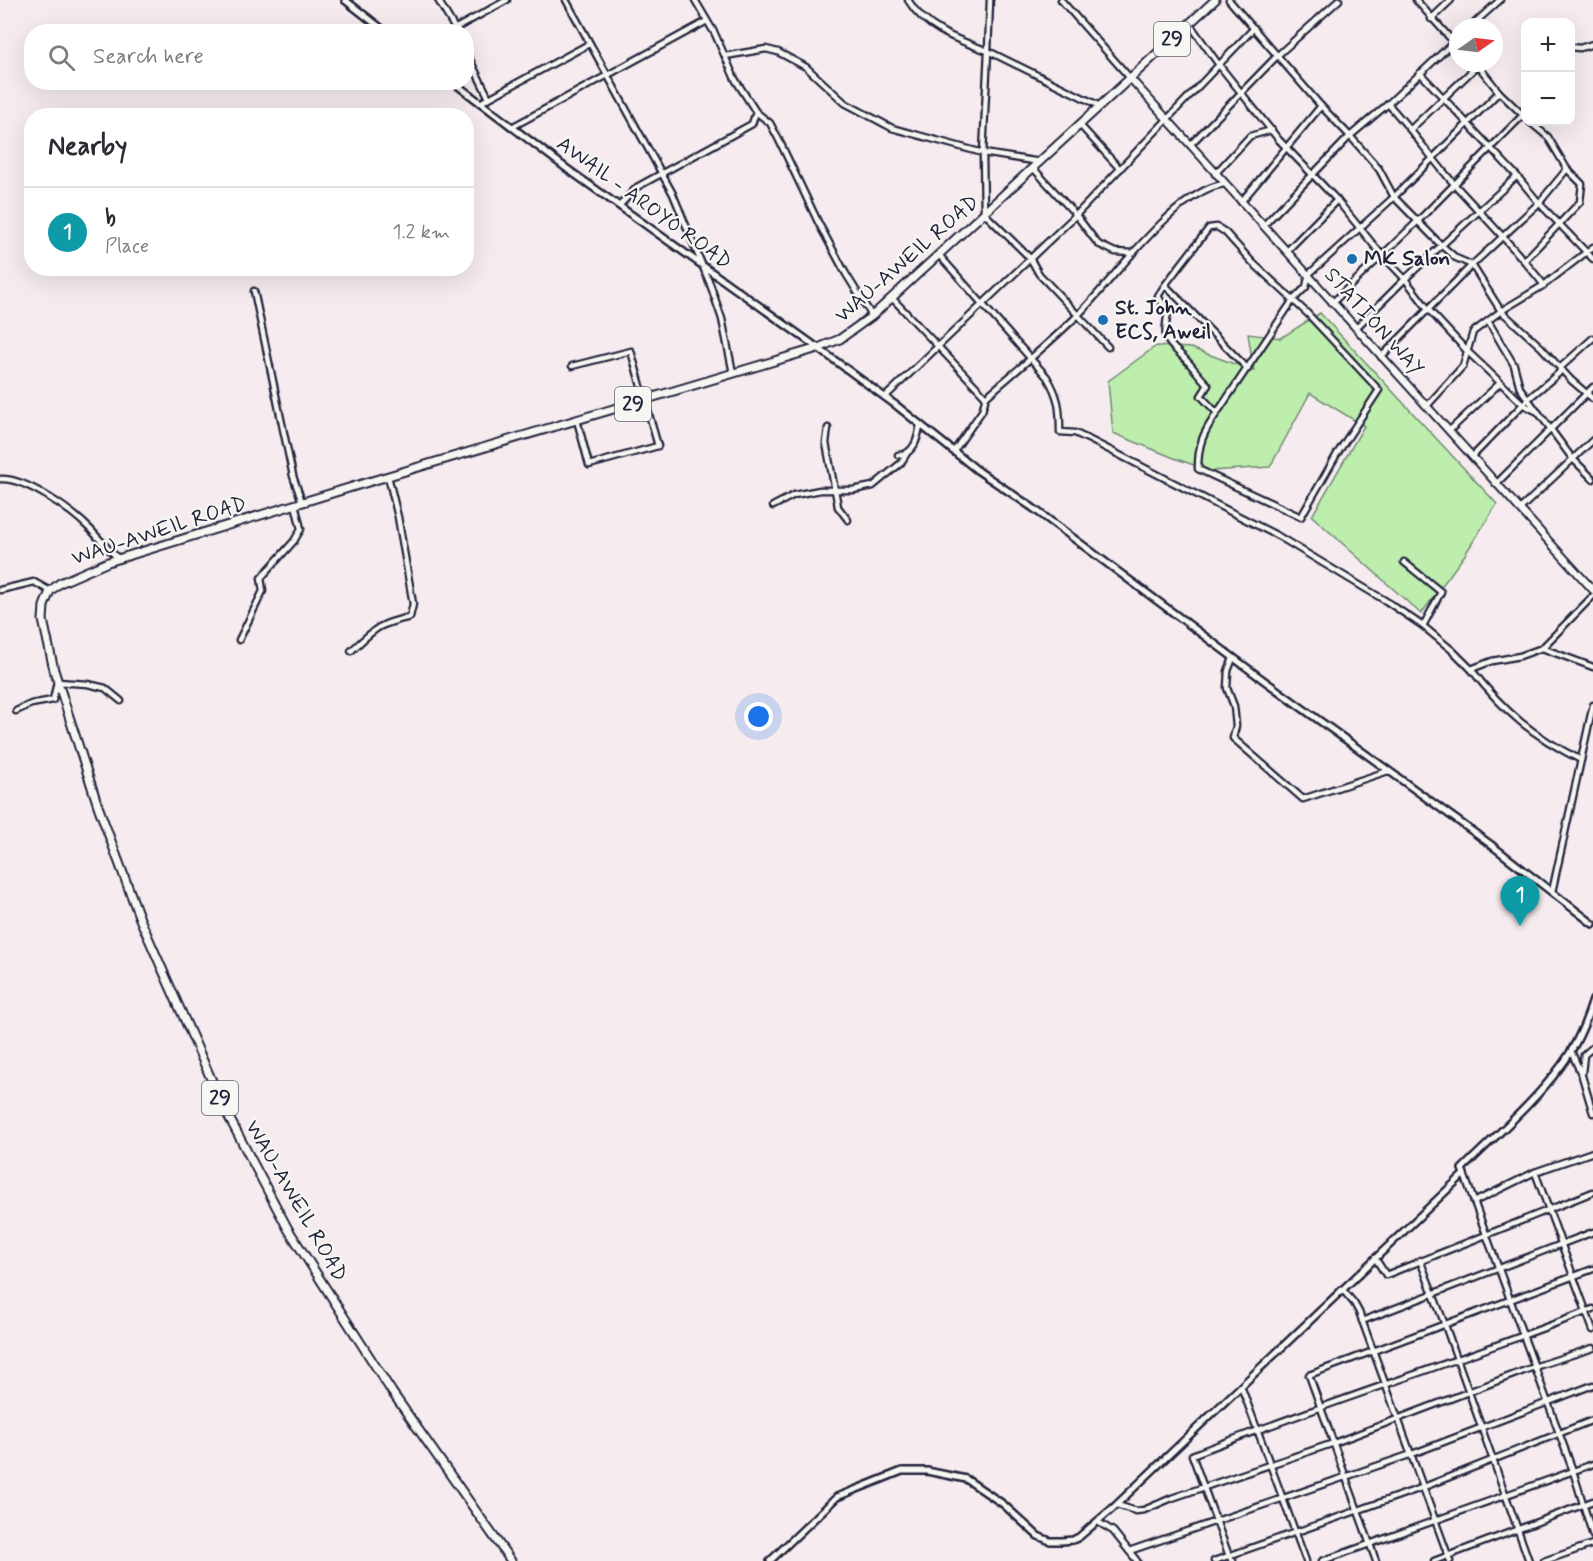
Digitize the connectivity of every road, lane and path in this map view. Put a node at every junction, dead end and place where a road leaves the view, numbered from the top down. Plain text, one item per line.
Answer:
1 (345, 0) edge
2 (438, 0) edge
3 (507, 0) edge
4 (566, 0) edge
5 (695, 0) edge
6 (908, 0) edge
7 (990, 0) edge
8 (1061, 0) edge
9 (1230, 0) edge
10 (1339, 0) edge
11 (1416, 0) edge
12 (1451, 0) edge
13 (1500, 0) edge
14 (1211, 1) edge
15 (1480, 18) edge
16 (1431, 19) junction
17 (707, 21) junction
18 (1189, 23) junction
19 (376, 24) edge
20 (452, 24) edge
21 (466, 24) edge
22 (1254, 28) junction
23 (1449, 39) edge
24 (590, 44) junction
25 (1593, 44) edge
26 (1449, 47) edge
27 (1575, 48) edge
28 (988, 51) junction
29 (1278, 55) junction
30 (725, 56) junction
31 (1219, 65) junction
32 (474, 68) edge
33 (1469, 72) edge
34 (1483, 72) edge
35 (1420, 73) junction
36 (607, 74) junction
37 (1130, 78) junction
38 (463, 90) edge
39 (1499, 92) junction
40 (1241, 94) junction
41 (489, 98) junction
42 (1444, 99) junction
43 (480, 103) junction
44 (1388, 104) junction
45 (1100, 106) junction
46 (1321, 106) junction
47 (756, 112) junction
48 (1521, 113) edge
49 (1168, 119) junction
50 (1521, 119) edge
51 (1079, 124) junction
52 (1468, 124) junction
53 (1535, 126) edge
54 (512, 127) junction
55 (1411, 129) junction
56 (1272, 130) junction
57 (1350, 136) junction
58 (1191, 145) junction
59 (1286, 148) junction
60 (1491, 148) junction
61 (983, 153) junction
62 (1433, 158) junction
63 (1040, 162) junction
64 (1033, 168) junction
65 (1120, 169) junction
66 (1568, 170) junction
67 (662, 174) junction
68 (1215, 174) junction
69 (1313, 175) junction
70 (1517, 176) junction
71 (1224, 184) junction
72 (1454, 184) junction
73 (1394, 197) junction
74 (1337, 200) junction
75 (1241, 202) junction
76 (1539, 203) junction
77 (620, 206) junction
78 (1479, 210) junction
79 (984, 213) junction
80 (1076, 215) junction
81 (1418, 221) junction
82 (1264, 225) junction
83 (1560, 225) junction
84 (1359, 228) junction
85 (1503, 237) junction
86 (1441, 245) junction
87 (1593, 247) edge
88 (1287, 251) junction
89 (1134, 253) junction
90 (1586, 253) junction
91 (1381, 254) junction
92 (939, 255) junction
93 (1030, 258) junction
94 (1593, 259) edge
95 (1525, 260) junction
96 (1472, 265) junction
97 (704, 268) junction
98 (1309, 274) junction
99 (1405, 279) junction
100 (1165, 285) junction
101 (1544, 285) junction
102 (254, 291) dead end
103 (892, 298) junction
104 (1293, 300) junction
105 (1332, 303) junction
106 (981, 305) junction
107 (1428, 309) junction
108 (1501, 311) junction
109 (1078, 314) junction
110 (872, 316) junction
111 (1488, 321) junction
112 (1356, 328) junction
113 (1593, 338) edge
114 (937, 346) junction
115 (1108, 347) dead end
116 (818, 348) junction
117 (1467, 351) junction
118 (1031, 357) junction
119 (1381, 357) junction
120 (572, 366) dead end
121 (1561, 367) junction
122 (1248, 369) junction
123 (733, 373) junction
124 (1500, 382) junction
125 (1593, 387) edge
126 (1586, 393) junction
127 (885, 397) junction
128 (986, 397) junction
129 (1528, 399) junction
130 (1593, 399) edge
131 (645, 400) junction
132 (1524, 405) junction
133 (1427, 406) junction
134 (1538, 412) junction
135 (1217, 413) junction
136 (577, 420) junction
137 (920, 425) junction
138 (828, 428) dead end
139 (1550, 429) junction
140 (1449, 431) junction
141 (1593, 440) edge
142 (954, 452) junction
143 (907, 453) junction
144 (898, 455) dead end
145 (1472, 457) junction
146 (1572, 458) junction
147 (388, 476) junction
148 (0, 479) edge
149 (1593, 479) edge
150 (1496, 484) junction
151 (835, 490) junction
152 (299, 503) junction
153 (772, 506) dead end
154 (1520, 509) junction
155 (849, 520) dead end
156 (118, 558) junction
157 (1404, 562) dead end
158 (0, 590) edge
159 (1593, 590) edge
160 (50, 591) junction
161 (1593, 596) edge
162 (1423, 626) junction
163 (239, 640) dead end
164 (1542, 648) junction
165 (351, 651) dead end
166 (1233, 658) junction
167 (1593, 667) edge
168 (1471, 669) junction
169 (57, 682) junction
170 (121, 701) dead end
171 (1593, 705) edge
172 (16, 711) dead end
173 (1581, 760) junction
174 (1389, 771) junction
175 (1552, 892) junction
176 (1593, 924) edge
177 (1593, 1000) edge
178 (1593, 1047) edge
179 (1571, 1051) junction
180 (1582, 1076) junction
181 (1593, 1113) edge
182 (1593, 1152) edge
183 (1535, 1173) junction
184 (1464, 1174) junction
185 (1593, 1192) edge
186 (1474, 1202) junction
187 (1550, 1209) junction
188 (1593, 1232) edge
189 (1486, 1233) junction
190 (1563, 1244) junction
191 (1375, 1258) junction
192 (1420, 1260) junction
193 (1498, 1268) junction
194 (1593, 1269) edge
195 (1575, 1277) junction
196 (1342, 1289) junction
197 (1433, 1292) junction
198 (1510, 1301) junction
199 (1593, 1309) edge
200 (1587, 1311) junction
201 (1362, 1321) junction
202 (1445, 1325) junction
203 (1593, 1330) edge
204 (1522, 1335) junction
205 (1593, 1348) edge
206 (1374, 1351) junction
207 (1457, 1359) junction
208 (1534, 1367) junction
209 (1387, 1385) junction
210 (1593, 1385) edge
211 (1241, 1386) junction
212 (1469, 1393) junction
213 (1547, 1403) junction
214 (1321, 1408) junction
215 (1398, 1418) junction
216 (1593, 1420) edge
217 (1481, 1427) junction
218 (1256, 1430) junction
219 (1559, 1433) junction
220 (1334, 1443) junction
221 (1412, 1454) junction
222 (1493, 1460) junction
223 (1593, 1464) edge
224 (1269, 1466) junction
225 (1573, 1471) junction
226 (1346, 1476) junction
227 (1424, 1486) junction
228 (1204, 1487) junction
229 (1506, 1496) junction
230 (1282, 1498) junction
231 (1593, 1501) edge
232 (1582, 1504) junction
233 (1117, 1505) junction
234 (1358, 1510) junction
235 (1216, 1521) junction
236 (1436, 1521) junction
237 (1098, 1522) junction
238 (1518, 1529) junction
239 (1295, 1532) junction
240 (1593, 1536) edge
241 (1370, 1544) junction
242 (1593, 1544) edge
243 (1129, 1551) junction
244 (1230, 1556) junction
245 (1449, 1558) edge
246 (511, 1561) edge
247 (770, 1561) edge
248 (1137, 1561) edge
249 (1214, 1561) edge
250 (1233, 1561) edge
251 (1306, 1561) edge
252 (1322, 1561) edge
253 (1376, 1561) edge
254 (1434, 1561) edge
255 (1529, 1561) edge
256 (1544, 1561) edge

1 - 19 street
2 - 20 street
3 - 21 street
4 - 24 street
5 - 17 street
6 - 28 street
7 - 28 street
8 - 37 street
9 - 22 street
10 - 29 street
11 - 16 street
12 - 16 street
13 - 15 street
14 - 18 main road, WAU-AWEIL ROAD / 29
16 - 23 street
17 - 30 street
17 - 36 street
18 - 31 street
18 - 37 main road, WAU-AWEIL ROAD / 29
22 - 29 street
22 - 31 street
24 - 36 street
24 - 41 street
25 - 27 street
26 - 35 street
28 - 45 street
28 - 61 street
29 - 40 street
29 - 46 street
30 - 47 street
30 - 61 street
31 - 40 street
31 - 49 street
32 - 41 street
33 - 42 street
34 - 39 street
35 - 42 street
35 - 44 street
36 - 54 street
36 - 67 street
37 - 45 main road, WAU-AWEIL ROAD / 29
37 - 49 main road, STATION WAY
38 - 43 street, AWAIL - AROYO ROAD
39 - 48 street
39 - 52 street
40 - 56 street
40 - 58 street
41 - 43 street
42 - 52 street
42 - 55 street
43 - 54 street, AWAIL - AROYO ROAD
44 - 55 street
44 - 57 street
45 - 51 main road, WAU-AWEIL ROAD / 29
46 - 57 street
46 - 59 street
47 - 67 street
47 - 110 street
49 - 58 main road, STATION WAY
49 - 65 street
50 - 60 street
51 - 63 main road, WAU-AWEIL ROAD / 29
51 - 65 street
52 - 60 street
52 - 62 street
53 - 66 street
54 - 77 street, AWAIL - AROYO ROAD
55 - 62 street
56 - 59 street
56 - 68 street
57 - 69 street
57 - 73 street
58 - 68 main road, STATION WAY
59 - 69 street
59 - 75 street
60 - 70 street
60 - 72 street
61 - 63 street
61 - 79 street
62 - 72 street
62 - 73 street
63 - 64 main road, WAU-AWEIL ROAD / 29
64 - 79 main road, WAU-AWEIL ROAD / 29
64 - 80 street
65 - 80 street
66 - 76 street
66 - 83 street
67 - 77 street
67 - 97 street
68 - 71 main road, STATION WAY
69 - 74 street
69 - 82 street
70 - 76 street
70 - 78 street
71 - 75 main road, STATION WAY
71 - 89 street
72 - 78 street
72 - 81 street
73 - 81 street
73 - 84 street
74 - 84 street
74 - 88 street
75 - 82 main road, STATION WAY
76 - 83 street
76 - 85 street
77 - 97 street, AWAIL - AROYO ROAD
78 - 85 street
78 - 86 street
79 - 92 main road, WAU-AWEIL ROAD / 29
79 - 93 street
80 - 89 street
80 - 93 street
81 - 86 street
81 - 91 street
82 - 88 main road, STATION WAY
83 - 90 street
83 - 95 street
84 - 91 street
84 - 98 street
85 - 95 street
85 - 96 street
86 - 96 street
86 - 99 street
87 - 90 street
88 - 98 main road, STATION WAY
89 - 109 street
90 - 94 street
90 - 101 street
91 - 99 street
91 - 105 street
92 - 103 main road, WAU-AWEIL ROAD / 29
92 - 106 street
93 - 106 street
93 - 109 street
95 - 101 street
96 - 107 street
96 - 108 street
97 - 116 street, AWAIL - AROYO ROAD
97 - 123 street
98 - 104 street
98 - 105 main road, STATION WAY
99 - 107 street
99 - 112 street
100 - 104 street
100 - 122 street
100 - 135 street
101 - 108 street
102 - 152 street
103 - 110 main road, WAU-AWEIL ROAD / 29
103 - 114 street
104 - 122 street
104 - 135 street
105 - 112 main road, STATION WAY
106 - 114 street
106 - 118 street
107 - 117 street
107 - 119 street
108 - 111 street
108 - 121 street
109 - 115 street
109 - 118 street
110 - 116 main road, WAU-AWEIL ROAD / 29
111 - 117 street
111 - 129 street
112 - 119 main road, STATION WAY
113 - 121 street
114 - 127 street
114 - 128 street
116 - 123 main road, WAU-AWEIL ROAD / 29
116 - 127 street, AWAIL - AROYO ROAD
117 - 124 street
117 - 133 street
118 - 128 street
118 - 162 street
119 - 133 main road, STATION WAY
120 - 131 street
121 - 126 street
121 - 129 street
122 - 135 street
123 - 131 main road, WAU-AWEIL ROAD / 29
124 - 132 street
124 - 140 street
125 - 126 street
126 - 130 street
126 - 139 street
127 - 137 street, AWAIL - AROYO ROAD
128 - 142 street
129 - 132 street
129 - 134 street
131 - 136 main road, WAU-AWEIL ROAD / 29
131 - 136 street
132 - 134 street
132 - 145 street
133 - 140 main road, STATION WAY
134 - 139 street
136 - 147 main road, WAU-AWEIL ROAD / 29
137 - 142 street, AWAIL - AROYO ROAD
137 - 143 street
138 - 151 street
139 - 146 street
139 - 150 street
140 - 145 main road, STATION WAY
141 - 146 street
142 - 166 street, AWAIL - AROYO ROAD
143 - 144 street
143 - 151 street
145 - 150 main road, STATION WAY
146 - 149 street
146 - 154 street
147 - 152 main road, WAU-AWEIL ROAD / 29
147 - 165 street
148 - 156 street
150 - 154 main road, STATION WAY
151 - 153 street
151 - 155 street
152 - 156 main road, WAU-AWEIL ROAD / 29
152 - 163 street
154 - 159 main road, STATION WAY
156 - 160 main road, WAU-AWEIL ROAD / 29
157 - 162 street
158 - 160 street
160 - 169 main road, WAU-AWEIL ROAD / 29
161 - 164 street
162 - 168 street
164 - 167 street
164 - 168 street
166 - 174 street, AWAIL - AROYO ROAD
166 - 174 street
168 - 173 street
169 - 170 street
169 - 172 street
169 - 246 main road, WAU-AWEIL ROAD / 29
171 - 173 street
173 - 175 street
174 - 175 street, AWAIL - AROYO ROAD
175 - 176 street, AWAIL - AROYO ROAD
177 - 179 street
178 - 180 street
179 - 180 street
179 - 184 street
180 - 181 street
182 - 183 street
183 - 186 street
183 - 187 street
184 - 186 street
184 - 191 street
185 - 187 street
186 - 189 street
187 - 189 street
187 - 190 street
188 - 190 street
189 - 192 street
189 - 193 street
190 - 193 street
190 - 195 street
191 - 192 street
191 - 196 street
192 - 197 street
193 - 197 street
193 - 198 street
194 - 195 street
195 - 198 street
195 - 200 street
196 - 201 street
196 - 211 street
197 - 201 street
197 - 202 street
198 - 202 street
198 - 204 street
199 - 200 street
200 - 203 street
200 - 204 street
201 - 206 street
202 - 206 street
202 - 207 street
204 - 207 street
204 - 208 street
205 - 208 street
206 - 209 street
206 - 214 street
207 - 209 street
207 - 212 street
208 - 212 street
208 - 213 street
209 - 214 street
209 - 215 street
210 - 213 street
211 - 218 street
211 - 233 street
212 - 215 street
212 - 217 street
213 - 217 street
213 - 219 street
214 - 218 street
214 - 220 street
215 - 220 street
215 - 221 street
216 - 219 street
217 - 221 street
217 - 222 street
218 - 224 street
218 - 228 street
219 - 222 street
219 - 225 street
220 - 224 street
220 - 226 street
221 - 226 street
221 - 227 street
222 - 227 street
222 - 229 street
223 - 225 street
224 - 228 street
224 - 230 street
225 - 229 street
225 - 232 street
226 - 230 street
226 - 234 street
227 - 234 street
227 - 236 street
228 - 233 street
228 - 235 street
229 - 236 street
229 - 238 street
230 - 235 street
230 - 239 street
231 - 232 street
232 - 238 street
232 - 240 street
233 - 237 street
234 - 239 street
234 - 241 street
235 - 243 street
235 - 244 street
236 - 241 street
236 - 245 street
237 - 243 street
237 - 247 street
238 - 245 street
238 - 255 street
239 - 244 street
239 - 251 street
241 - 252 street
241 - 253 street
242 - 256 street
243 - 248 street
244 - 249 street
244 - 250 street
245 - 254 street

